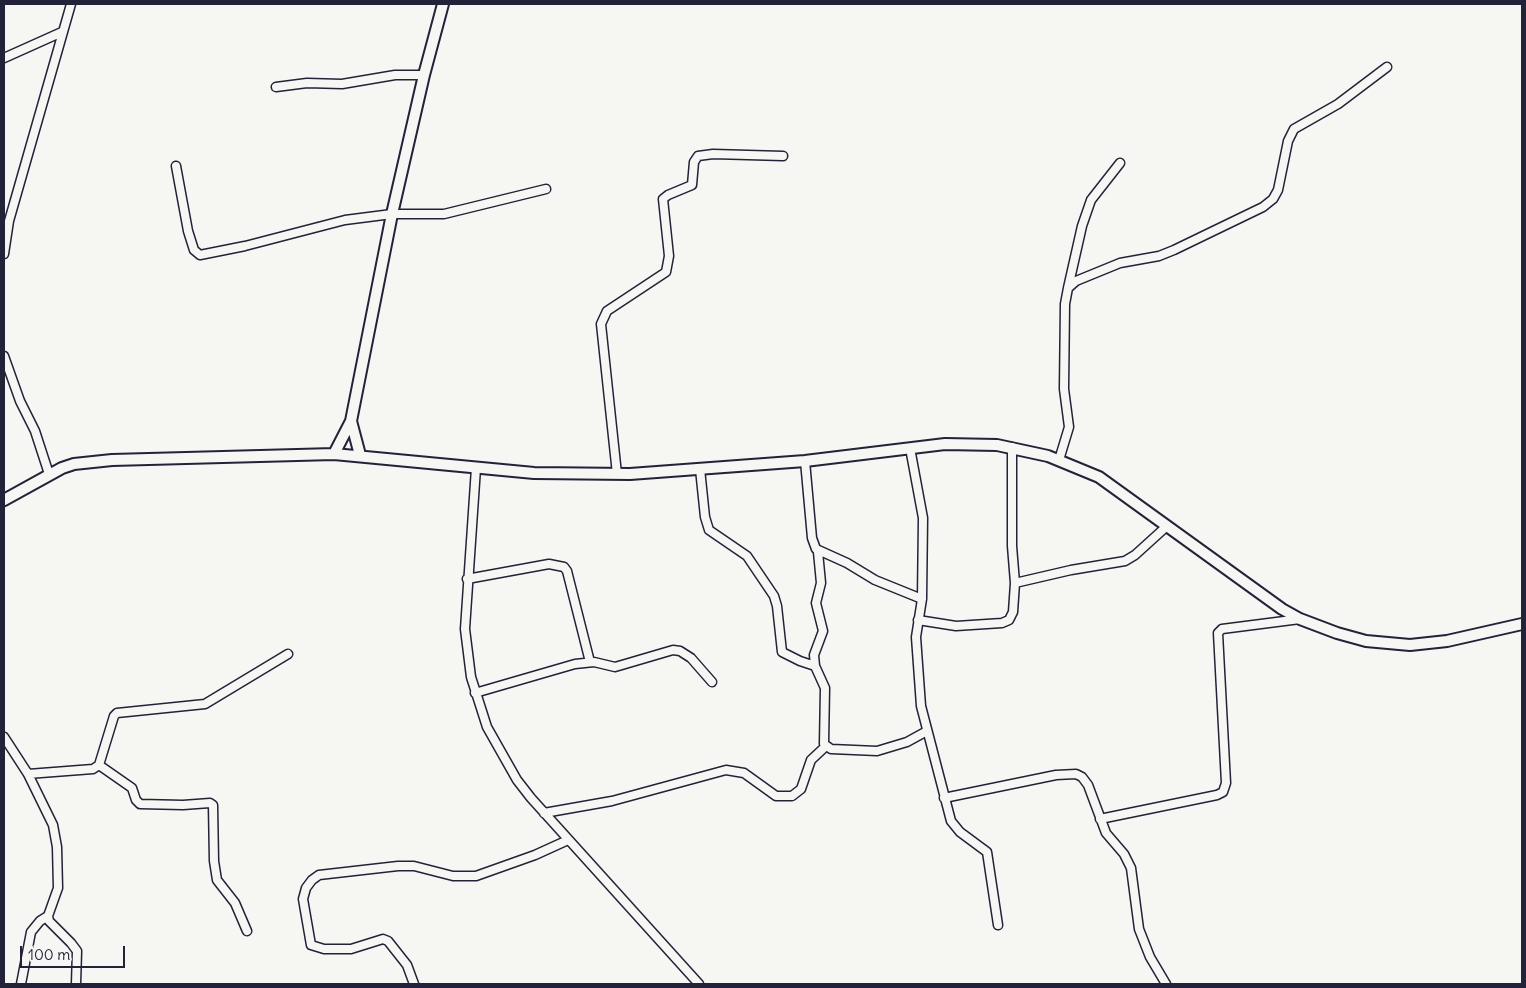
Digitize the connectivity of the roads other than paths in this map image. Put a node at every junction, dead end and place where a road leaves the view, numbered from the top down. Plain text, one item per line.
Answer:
1 (71, 4) edge
2 (443, 4) edge
3 (62, 32) junction
4 (4, 58) edge
5 (1386, 67) dead end
6 (424, 75) junction
7 (276, 88) dead end
8 (783, 156) dead end
9 (1120, 163) dead end
10 (176, 166) dead end
11 (546, 189) dead end
12 (392, 214) junction
13 (4, 254) edge
14 (1068, 288) junction
15 (4, 356) edge
16 (352, 421) junction
17 (1012, 447) junction
18 (910, 448) junction
19 (334, 454) junction
20 (360, 455) junction
21 (805, 460) junction
22 (1059, 460) junction
23 (476, 468) junction
24 (700, 469) junction
25 (49, 474) junction
26 (617, 474) junction
27 (4, 500) edge
28 (1168, 526) junction
29 (818, 552) junction
30 (467, 579) junction
31 (1015, 583) junction
32 (922, 599) junction
33 (1300, 619) junction
34 (918, 620) junction
35 (1522, 624) edge
36 (288, 654) dead end
37 (590, 662) junction
38 (815, 666) junction
39 (712, 682) dead end
40 (475, 693) junction
41 (927, 731) junction
42 (4, 737) edge
43 (826, 746) junction
44 (99, 765) junction
45 (28, 774) junction
46 (944, 798) junction
47 (544, 813) junction
48 (1100, 820) junction
49 (568, 840) junction
50 (48, 916) junction
51 (998, 925) dead end
52 (248, 931) dead end
53 (21, 984) edge
54 (76, 984) edge
55 (414, 984) edge
56 (698, 984) edge
57 (1166, 984) edge

1 - 3 street
2 - 6 street
3 - 4 street
3 - 13 street
5 - 14 street
6 - 7 street
6 - 12 street
8 - 26 street
9 - 14 street
10 - 12 street
11 - 12 street
12 - 16 street
14 - 22 street
15 - 25 street
16 - 19 street
16 - 20 street
17 - 18 street
17 - 22 street
17 - 31 street
18 - 21 street
18 - 32 street
19 - 20 street
19 - 25 street
20 - 23 street
21 - 24 street
21 - 29 street
22 - 28 street
23 - 26 street
23 - 30 street
24 - 26 street
24 - 38 street
25 - 27 street
28 - 31 street
28 - 33 street
29 - 32 street
29 - 38 street
30 - 37 street
30 - 40 street
31 - 34 street
32 - 34 street
33 - 35 street
33 - 48 street
34 - 41 street
36 - 44 street
37 - 39 street
37 - 40 street
38 - 43 street
40 - 47 street
41 - 43 street
41 - 46 street
42 - 45 street
43 - 47 street
44 - 45 street
44 - 52 street
45 - 50 street
46 - 48 street
46 - 51 street
47 - 49 street
48 - 57 street
49 - 55 street
49 - 56 street
50 - 53 street
50 - 54 street

